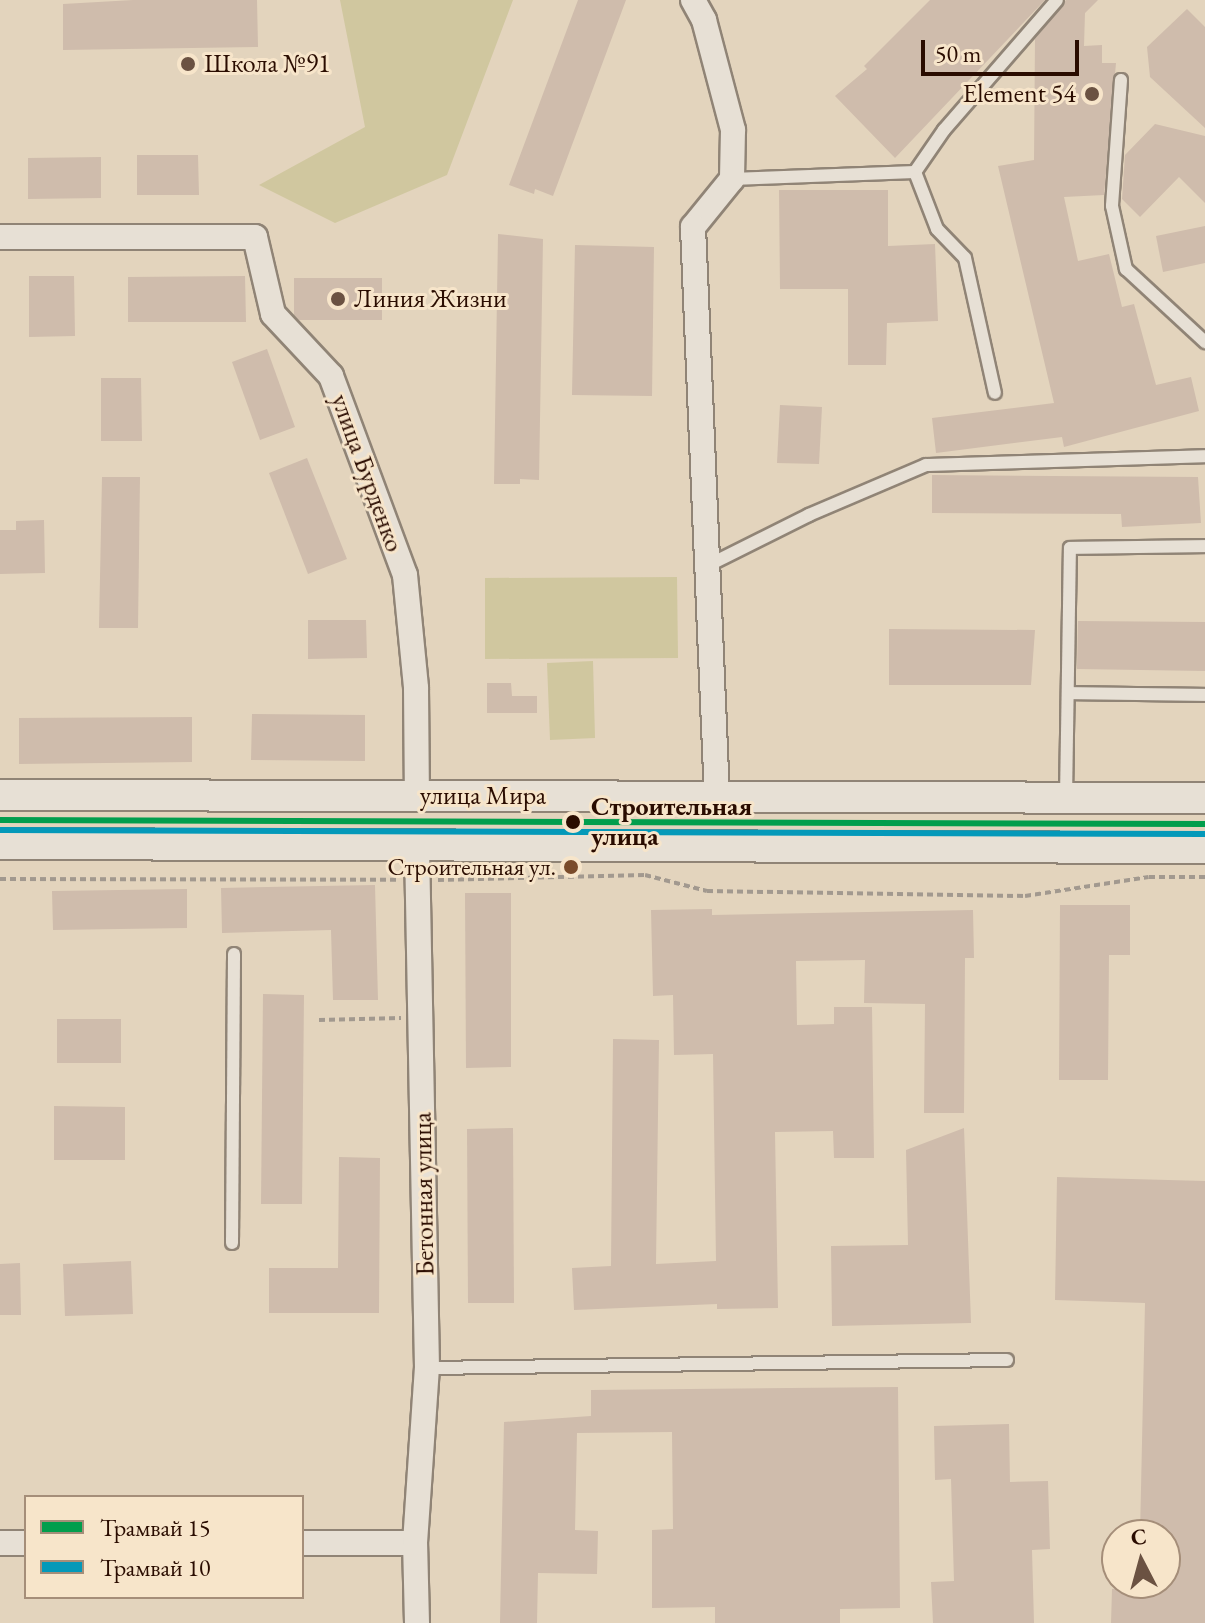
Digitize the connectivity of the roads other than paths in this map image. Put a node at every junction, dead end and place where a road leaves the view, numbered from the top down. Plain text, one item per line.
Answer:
1 (693, 0) edge
2 (1057, 0) edge
3 (1121, 80) dead end
4 (915, 172) junction
5 (732, 179) junction
6 (0, 237) edge
7 (1205, 342) edge
8 (995, 393) dead end
9 (1205, 456) edge
10 (1205, 546) edge
11 (707, 566) junction
12 (1068, 693) junction
13 (1205, 695) edge
14 (0, 795) edge
15 (417, 796) junction
16 (717, 797) junction
17 (1066, 798) junction
18 (1205, 798) edge
19 (0, 844) edge
20 (417, 846) junction
21 (719, 847) junction
22 (1205, 848) edge
23 (234, 954) dead end
24 (232, 1243) dead end
25 (1007, 1360) dead end
26 (427, 1368) junction
27 (0, 1543) edge
28 (24, 1543) edge
29 (304, 1543) edge
30 (415, 1543) junction
31 (417, 1623) edge

1 - 5 street
2 - 4 lane
3 - 7 lane
4 - 5 lane
4 - 8 lane
5 - 11 street
6 - 15 street, улица Бурденко
9 - 11 lane
10 - 12 lane
11 - 16 street
12 - 13 lane
12 - 17 lane
14 - 15 street, улица Мира
15 - 16 street, улица Мира
15 - 20 street
16 - 17 street, улица Мира
16 - 21 street
17 - 18 street, улица Мира
19 - 20 street, улица Мира
20 - 21 street, улица Мира
20 - 26 street, Бетонная улица
21 - 22 street, улица Мира
23 - 24 lane
25 - 26 lane
26 - 30 street, Бетонная улица
27 - 28 street
29 - 30 street
30 - 31 street, Бетонная улица

